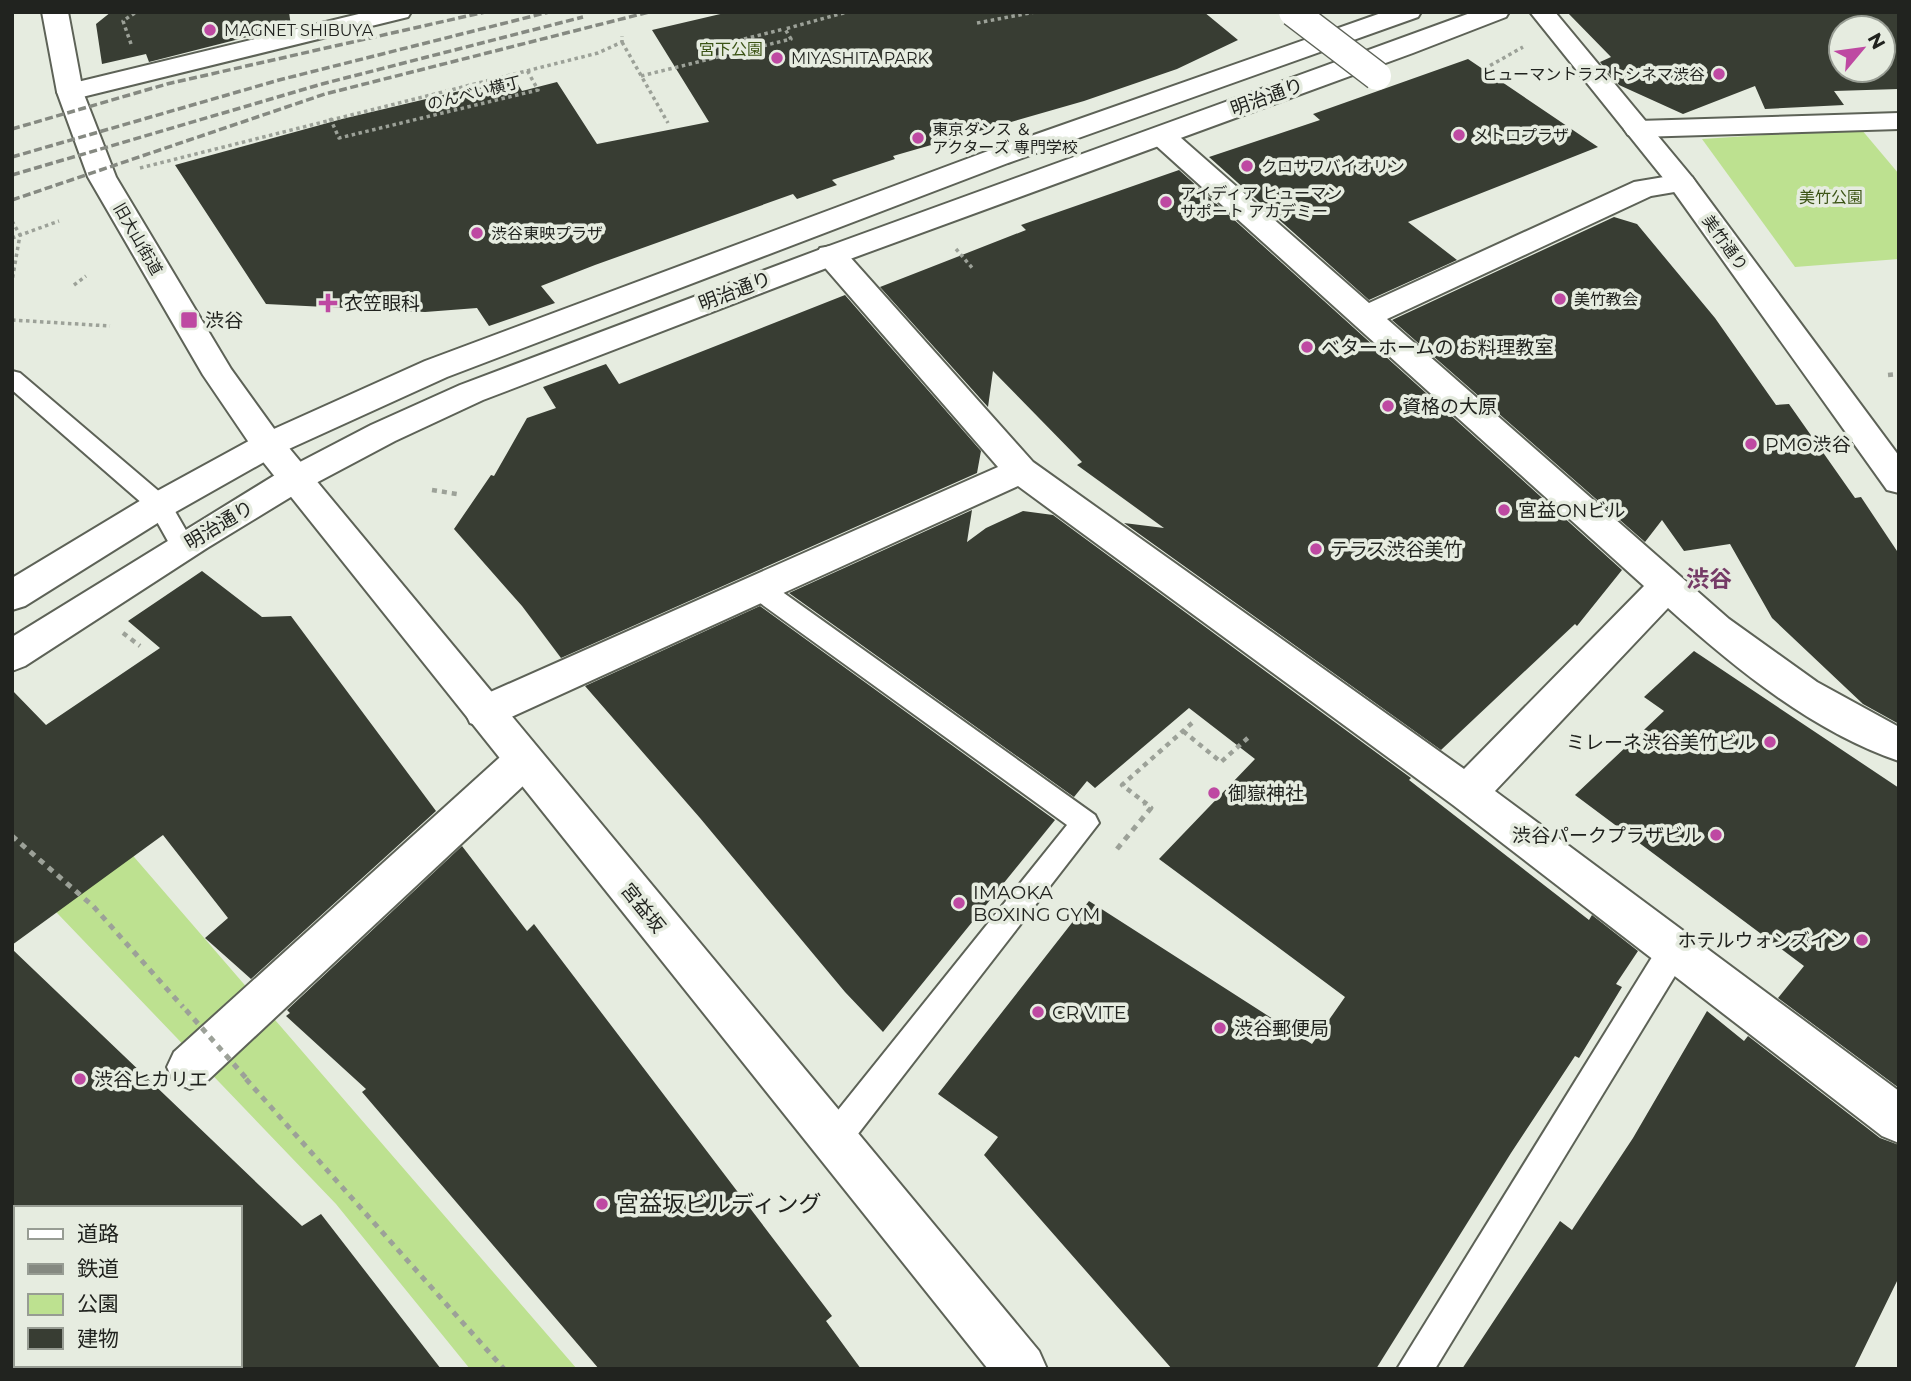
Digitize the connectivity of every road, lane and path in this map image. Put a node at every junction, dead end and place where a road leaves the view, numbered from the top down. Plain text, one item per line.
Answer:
1 (55, 12) edge
2 (399, 12) edge
3 (847, 12) edge
4 (1035, 12) edge
5 (1293, 12) edge
6 (1409, 12) edge
7 (1497, 12) edge
8 (1542, 12) edge
9 (977, 23) dead end
10 (785, 29) junction
11 (622, 36) dead end
12 (744, 39) dead end
13 (622, 42) junction
14 (1529, 43) dead end
15 (1484, 69) dead end
16 (527, 71) junction
17 (641, 76) junction
18 (1377, 76) dead end
19 (70, 92) junction
20 (330, 118) junction
21 (1899, 121) edge
22 (668, 123) dead end
23 (1638, 129) junction
24 (1162, 136) junction
25 (102, 177) junction
26 (1682, 183) junction
27 (12, 220) edge
28 (59, 221) dead end
29 (20, 235) junction
30 (12, 238) edge
31 (952, 245) dead end
32 (831, 255) junction
33 (974, 270) dead end
34 (86, 276) dead end
35 (12, 281) edge
36 (74, 285) dead end
37 (1364, 318) junction
38 (12, 320) edge
39 (110, 326) dead end
40 (1899, 374) edge
41 (1888, 375) dead end
42 (12, 378) edge
43 (268, 445) junction
44 (1021, 471) junction
45 (297, 479) junction
46 (1899, 481) edge
47 (432, 490) dead end
48 (457, 494) dead end
49 (160, 505) junction
50 (183, 546) junction
51 (1667, 587) junction
52 (758, 588) junction
53 (12, 596) edge
54 (133, 625) dead end
55 (140, 646) dead end
56 (12, 656) edge
57 (484, 712) junction
58 (1192, 723) dead end
59 (1182, 731) junction
60 (1250, 736) dead end
61 (1899, 745) edge
62 (523, 761) junction
63 (1467, 793) junction
64 (12, 836) edge
65 (1109, 858) dead end
66 (1673, 951) junction
67 (190, 1067) dead end
68 (1899, 1120) edge
69 (833, 1140) junction
70 (504, 1369) edge
71 (1021, 1369) edge
72 (1415, 1369) edge

1 - 19 street, 旧大山街道
2 - 19 street
3 - 10 path
4 - 9 path
5 - 18 street, bridge
6 - 43 street, 明治通り
7 - 24 street, 明治通り
8 - 23 street, 美竹通り
10 - 12 path
10 - 17 path
11 - 13 path
13 - 16 path
13 - 17 path
14 - 15 path
16 - 20 path, のんべい横丁
16 - 20 path, のんべい横丁
17 - 22 path
19 - 25 street, 旧大山街道
20 - 25 path
21 - 23 street
23 - 26 street, 美竹通り
24 - 32 street, 明治通り
24 - 37 street
25 - 43 street, 旧大山街道
26 - 37 street
26 - 46 street, 美竹通り
27 - 29 path
28 - 29 path
29 - 30 path
29 - 35 path
31 - 33 path
32 - 44 street
32 - 45 street, 明治通り
34 - 36 path
37 - 51 street
38 - 39 path
40 - 41 path
42 - 49 lane
43 - 45 street, 宮益坂
43 - 49 street, 明治通り
44 - 52 street
44 - 63 street
45 - 50 street, 明治通り
45 - 57 street, 宮益坂
47 - 48 path
49 - 50 lane
49 - 53 street, 明治通り
50 - 56 street, 明治通り
51 - 61 street
51 - 63 street
52 - 57 street
52 - 69 lane
54 - 55 path
57 - 62 street, 宮益坂
58 - 59 path
59 - 60 path
59 - 65 path
62 - 67 street
62 - 69 street, 宮益坂
63 - 66 street
64 - 70 path, bridge
66 - 68 street
66 - 72 lane
69 - 71 street, 宮益坂

